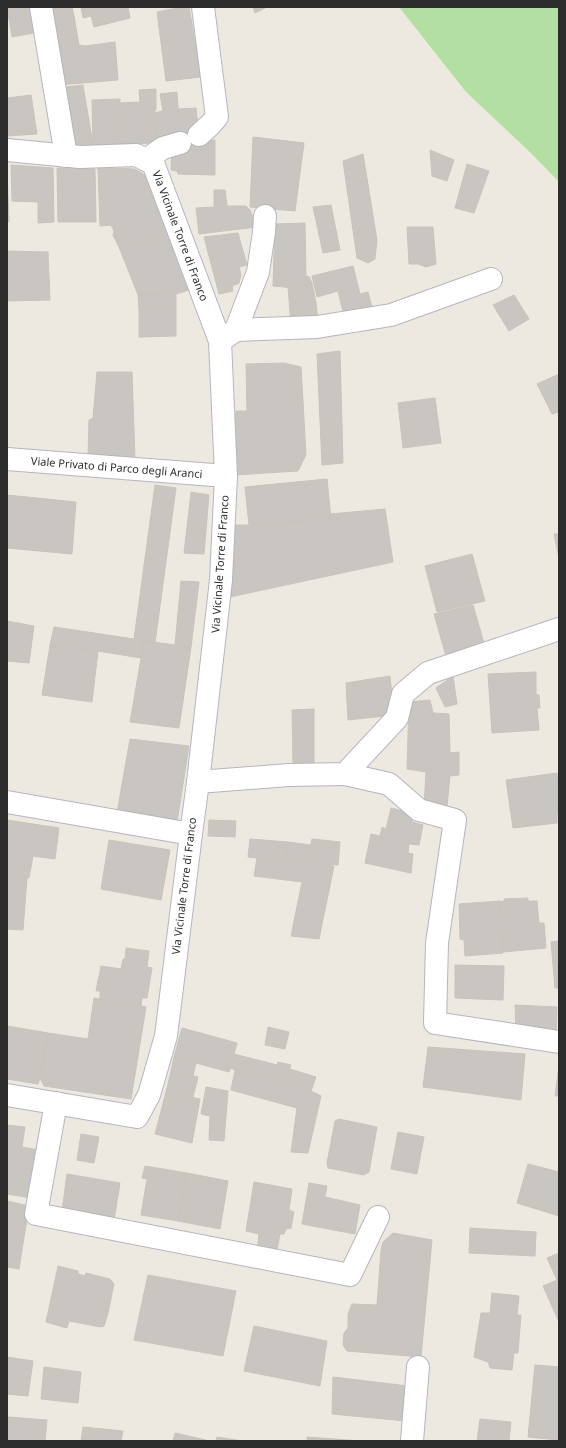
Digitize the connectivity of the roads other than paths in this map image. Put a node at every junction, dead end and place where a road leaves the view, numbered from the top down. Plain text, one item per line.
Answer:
1 (41, 7) edge
2 (204, 7) edge
3 (7, 150) edge
4 (66, 156) junction
5 (146, 160) junction
6 (264, 216) dead end
7 (491, 279) dead end
8 (228, 336) junction
9 (7, 459) edge
10 (226, 476) junction
11 (559, 630) edge
12 (345, 774) junction
13 (198, 782) junction
14 (7, 802) edge
15 (191, 834) junction
16 (559, 1042) edge
17 (7, 1095) edge
18 (56, 1104) junction
19 (378, 1217) dead end
20 (418, 1367) dead end
21 (412, 1441) edge

1 - 4 street
2 - 5 street
3 - 4 street, Via Vicinale Torre di Franco
4 - 5 street, Via Vicinale Torre di Franco
5 - 8 street, Via Vicinale Torre di Franco
6 - 8 street
7 - 8 street
8 - 10 street, Via Vicinale Torre di Franco
9 - 10 street, Viale Privato di Parco degli Aranci
10 - 13 street, Via Vicinale Torre di Franco
11 - 12 street
12 - 13 street
12 - 16 street
13 - 15 street, Via Vicinale Torre di Franco
14 - 15 street
15 - 18 street, Via Vicinale Torre di Franco
17 - 18 street
18 - 19 street
20 - 21 street

